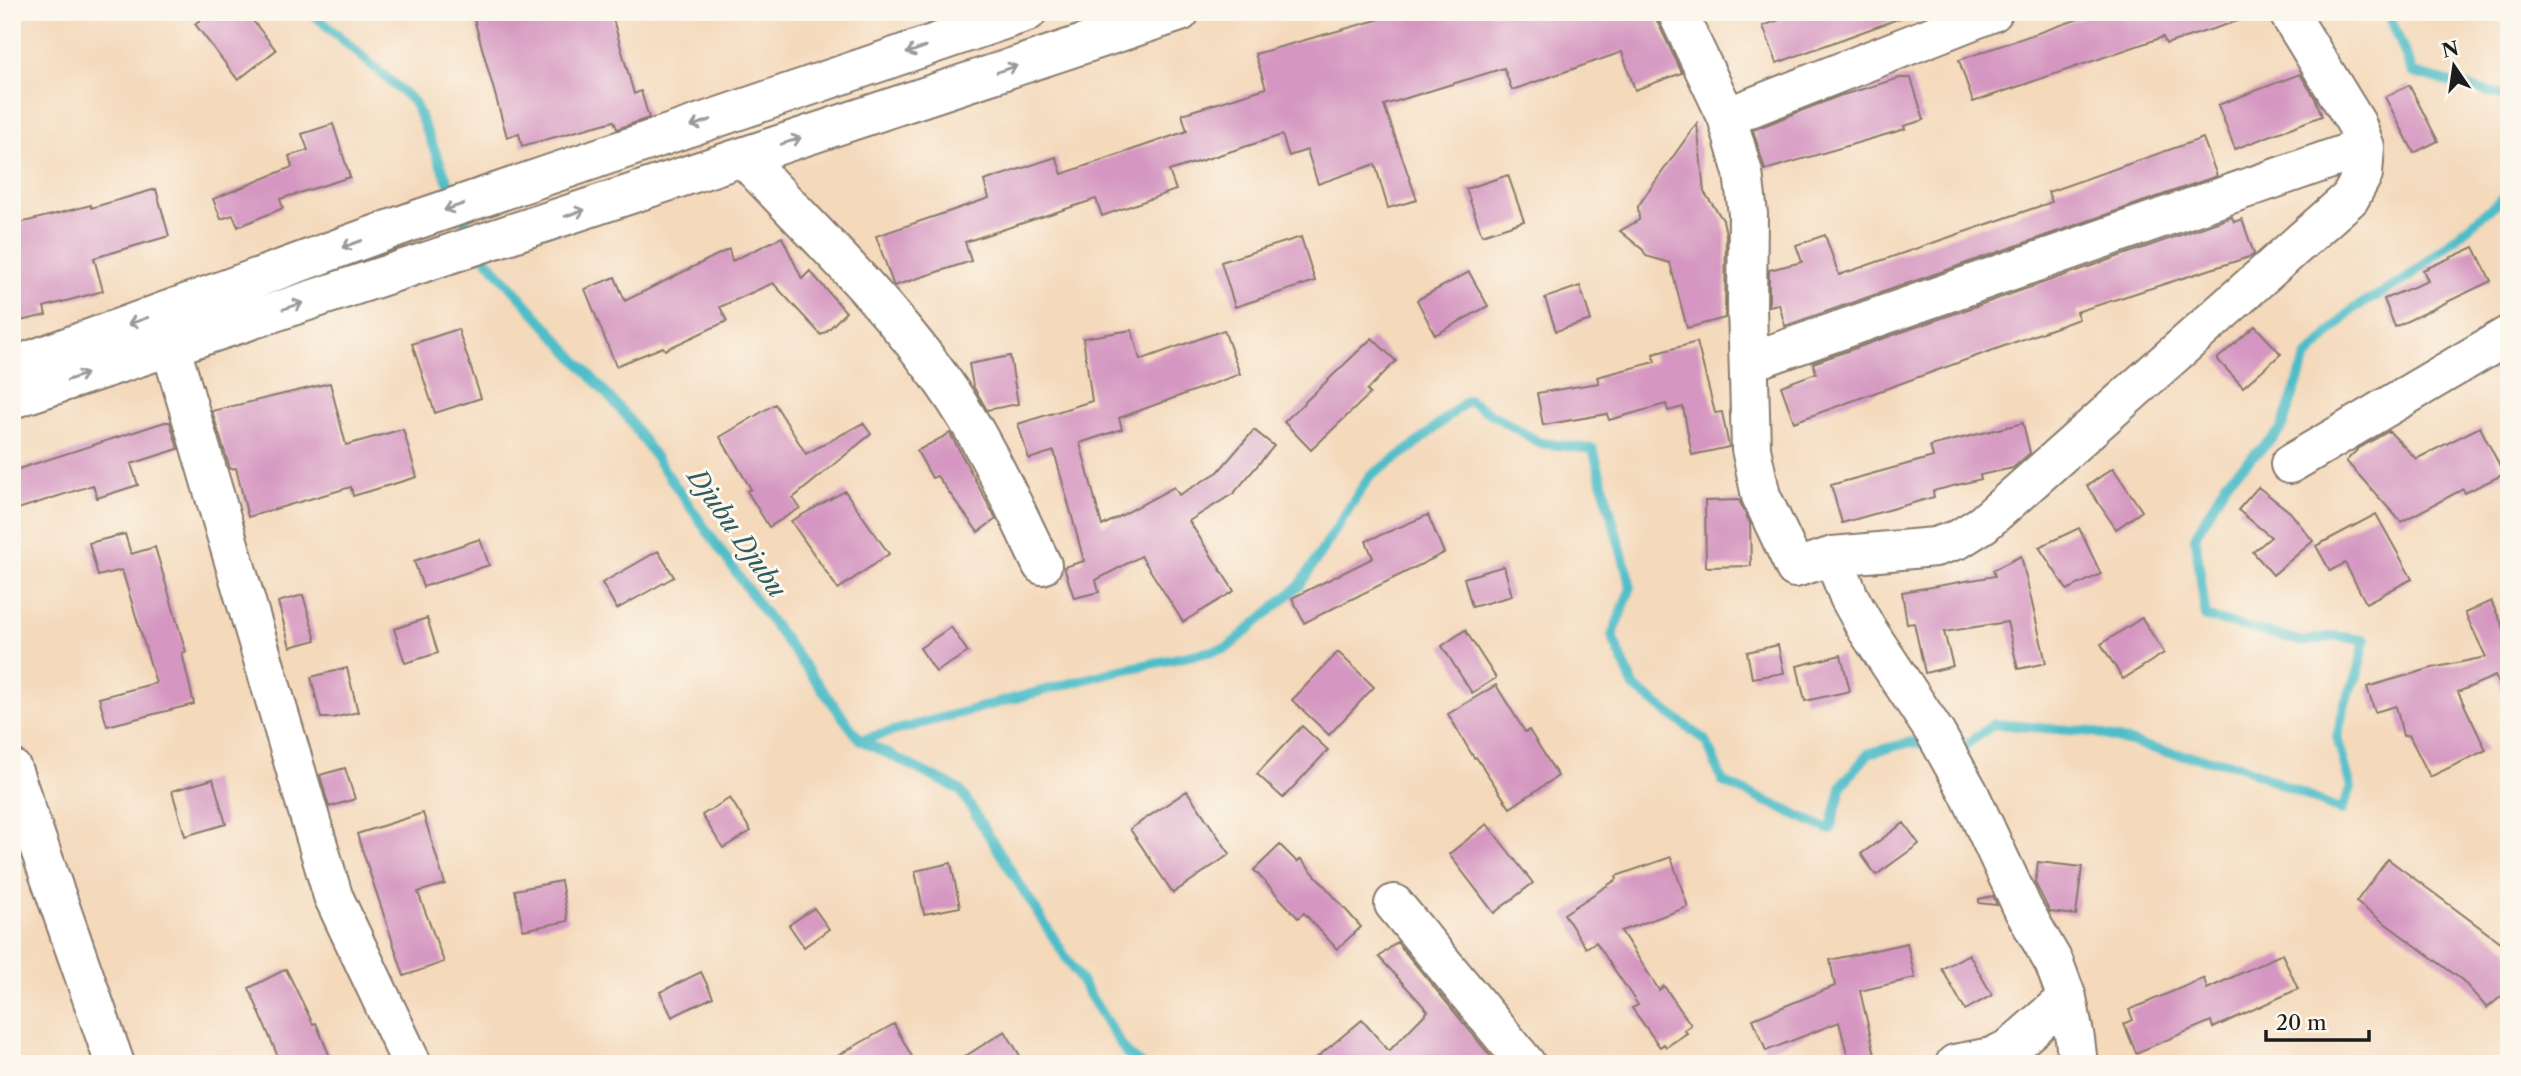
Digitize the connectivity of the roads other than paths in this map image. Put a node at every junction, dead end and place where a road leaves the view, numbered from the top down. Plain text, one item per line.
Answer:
1 (1027, 12) edge
2 (1180, 12) edge
3 (1677, 12) edge
4 (1993, 12) edge
5 (2288, 12) edge
6 (1727, 117) junction
7 (2365, 147) junction
8 (743, 157) junction
9 (2509, 335) edge
10 (170, 345) junction
11 (1749, 362) junction
12 (12, 367) edge
13 (12, 399) edge
14 (2290, 464) dead end
15 (1833, 556) junction
16 (1042, 565) dead end
17 (12, 769) edge
18 (1394, 904) dead end
19 (2067, 998) junction
20 (115, 1064) edge
21 (412, 1064) edge
22 (1526, 1064) edge
23 (1955, 1064) edge
24 (2078, 1064) edge

1 -> 12 street
8 -> 2 street
3 - 6 street
4 - 6 street
5 - 7 street
6 - 11 street
7 - 11 street
7 - 15 street
10 -> 8 street
8 - 16 street
9 - 14 street
13 -> 10 street
10 - 21 street
11 - 15 street
15 - 19 street
17 - 20 street
18 - 22 street
19 - 23 street
19 - 24 street

